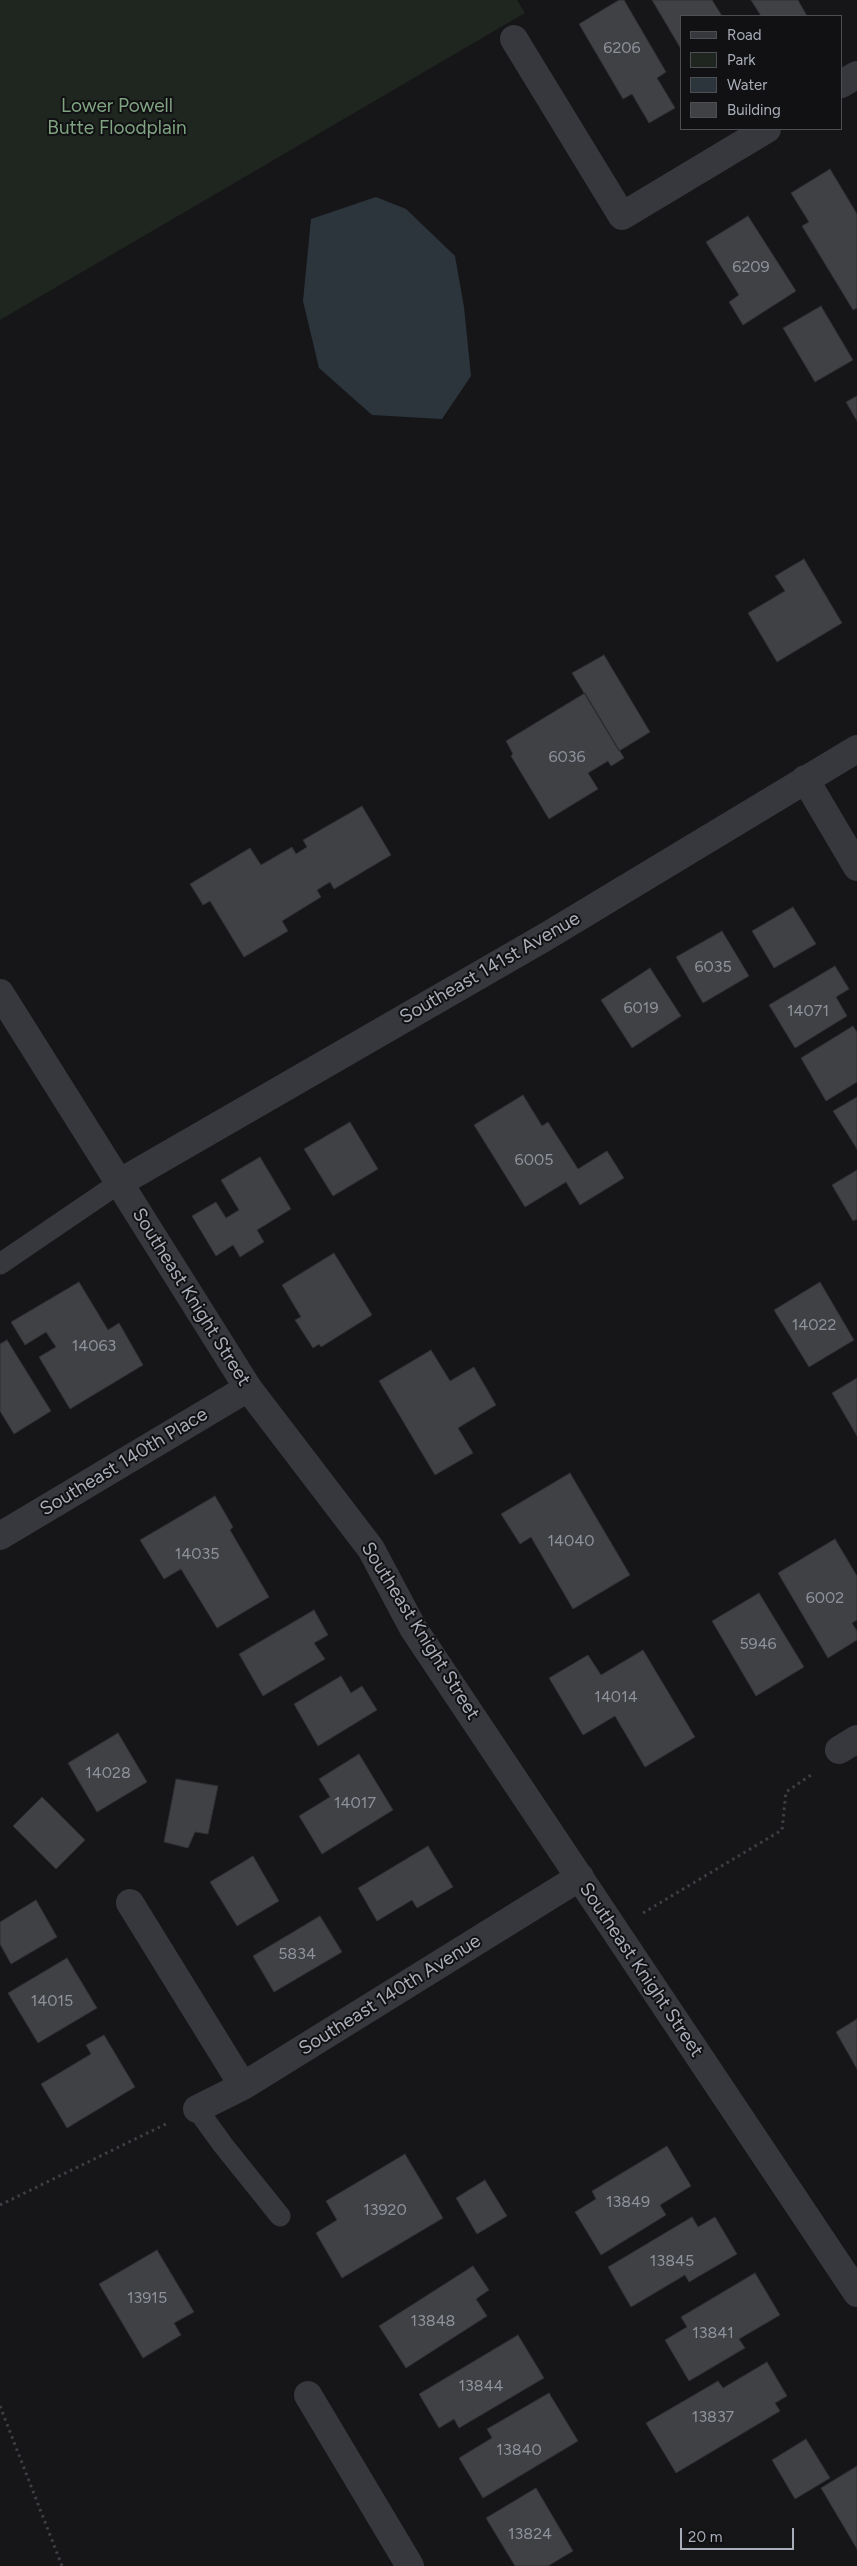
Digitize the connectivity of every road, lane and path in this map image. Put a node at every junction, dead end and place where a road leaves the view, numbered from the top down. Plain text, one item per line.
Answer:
1 (514, 39) dead end
2 (857, 75) edge
3 (842, 83) edge
4 (765, 130) edge
5 (857, 749) edge
6 (805, 779) junction
7 (857, 867) edge
8 (0, 994) edge
9 (120, 1183) junction
10 (0, 1264) edge
11 (248, 1388) junction
12 (0, 1536) edge
13 (848, 1744) edge
14 (580, 1878) junction
15 (130, 1903) dead end
16 (615, 1930) junction
17 (243, 2086) junction
18 (197, 2109) junction
19 (0, 2205) edge
20 (280, 2216) dead end
21 (857, 2293) edge
22 (308, 2395) dead end
23 (0, 2406) edge
24 (62, 2566) edge
25 (410, 2566) edge

1 - 4 street
2 - 3 street
5 - 6 street, Southeast 141st Avenue
6 - 7 street
6 - 9 street, Southeast 141st Avenue
8 - 9 street, Southeast Knight Street
9 - 10 lane
9 - 11 street, Southeast Knight Street
11 - 12 street, Southeast 140th Place
11 - 14 street, Southeast Knight Street
13 - 16 path
14 - 16 street, Southeast Knight Street
14 - 17 street, Southeast 140th Avenue
15 - 17 street
16 - 21 street, Southeast Knight Street
17 - 18 street, Southeast 140th Avenue
18 - 19 path
18 - 20 lane
22 - 25 street
23 - 24 path

